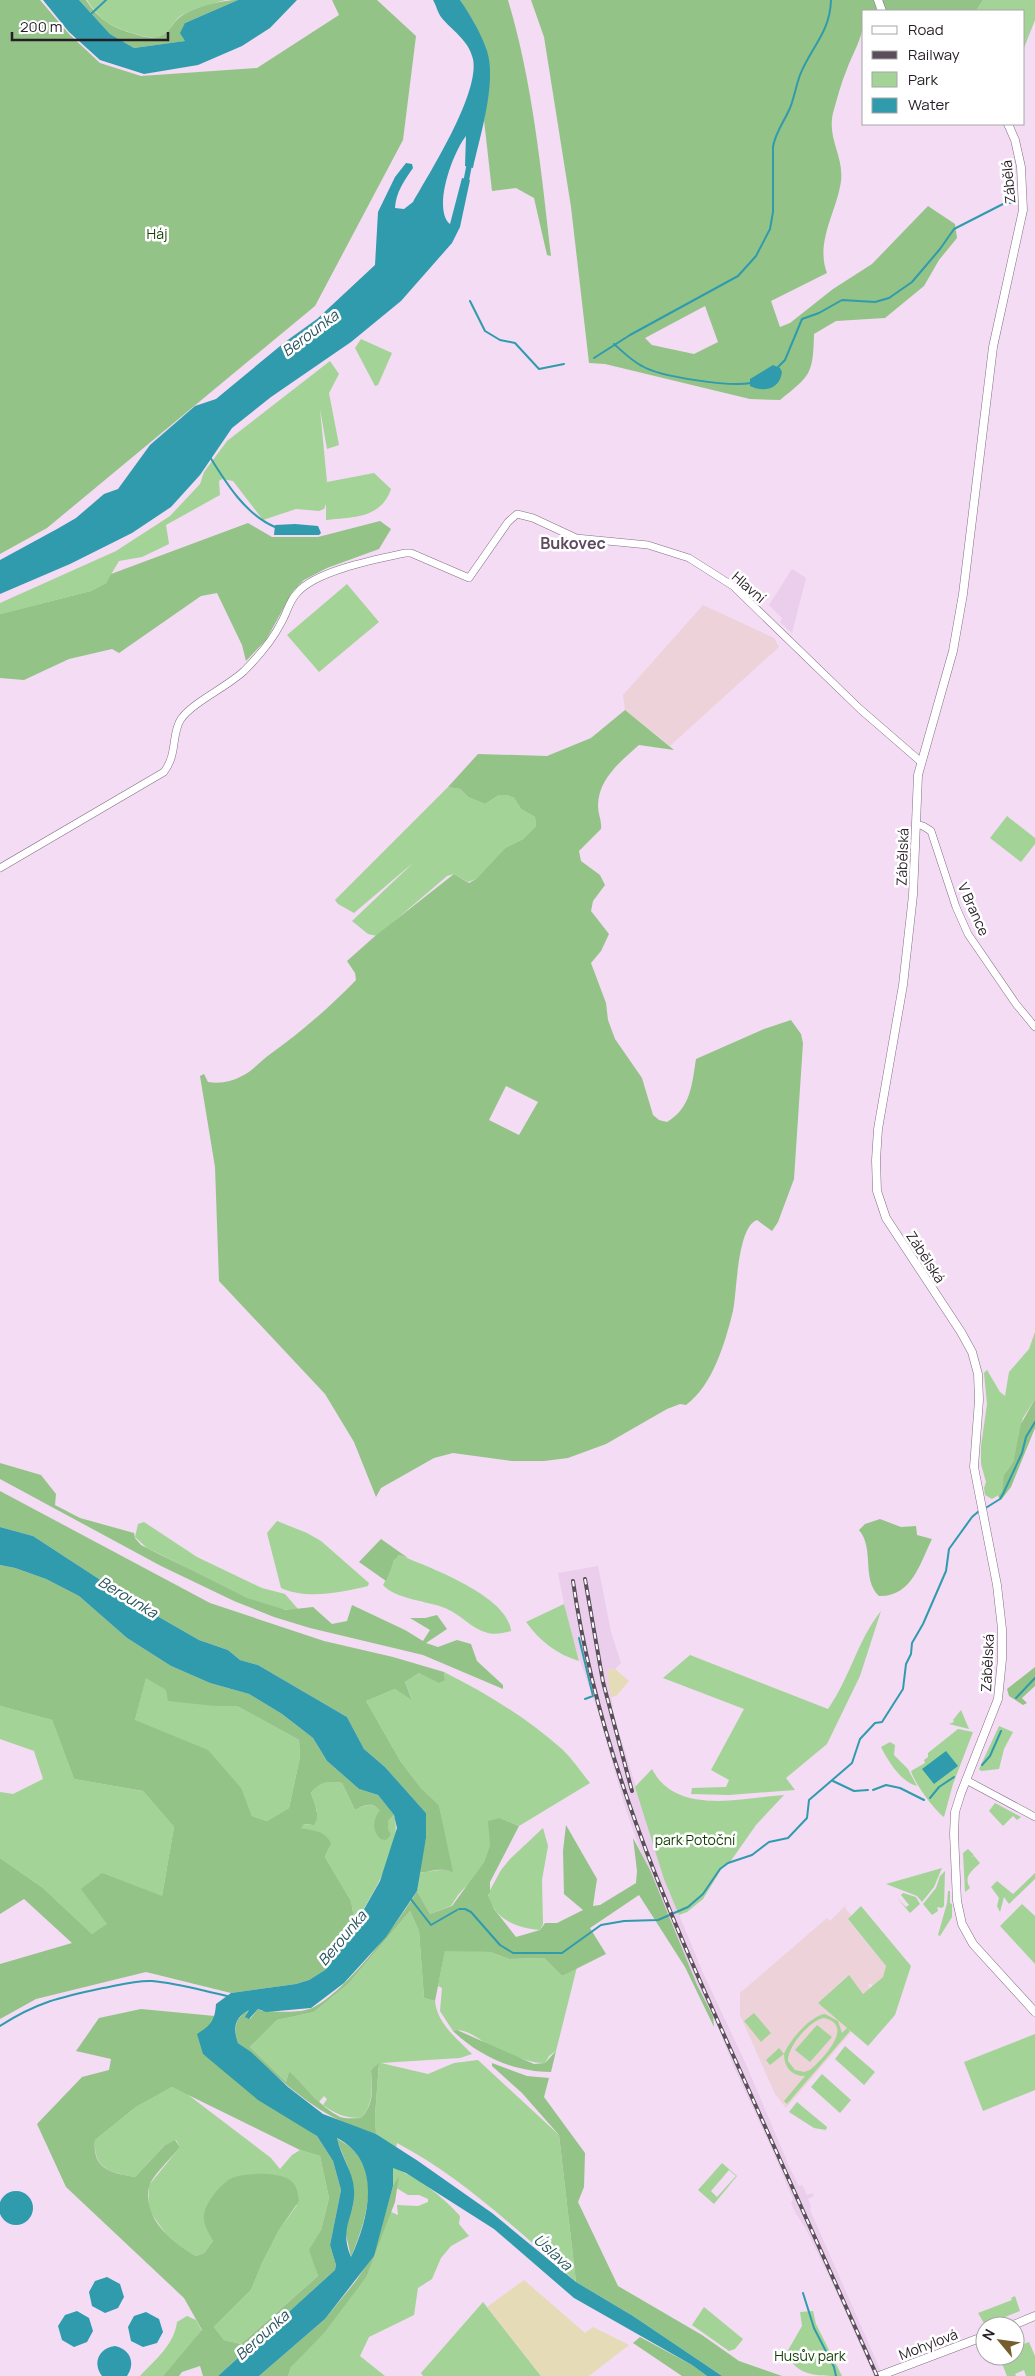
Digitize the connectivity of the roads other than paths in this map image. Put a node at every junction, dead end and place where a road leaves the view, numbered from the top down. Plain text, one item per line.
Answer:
1 (1008, 125) edge
2 (963, 594) joint
3 (920, 761) junction
4 (916, 824) junction
5 (0, 868) edge
6 (1035, 1027) edge
7 (966, 1780) junction
8 (1035, 1817) edge
9 (1035, 2012) edge
10 (975, 2340) edge
11 (879, 2376) edge

1 - 2 main road, Zábělá
2 - 3 main road, Zábělská
3 - 4 main road, Zábělská
3 - 5 street, Hlavní
4 - 6 street, V Brance
4 - 7 main road, Zábělská
7 - 8 street
7 - 9 main road, Zábělská
10 - 11 main road, Mohylová

